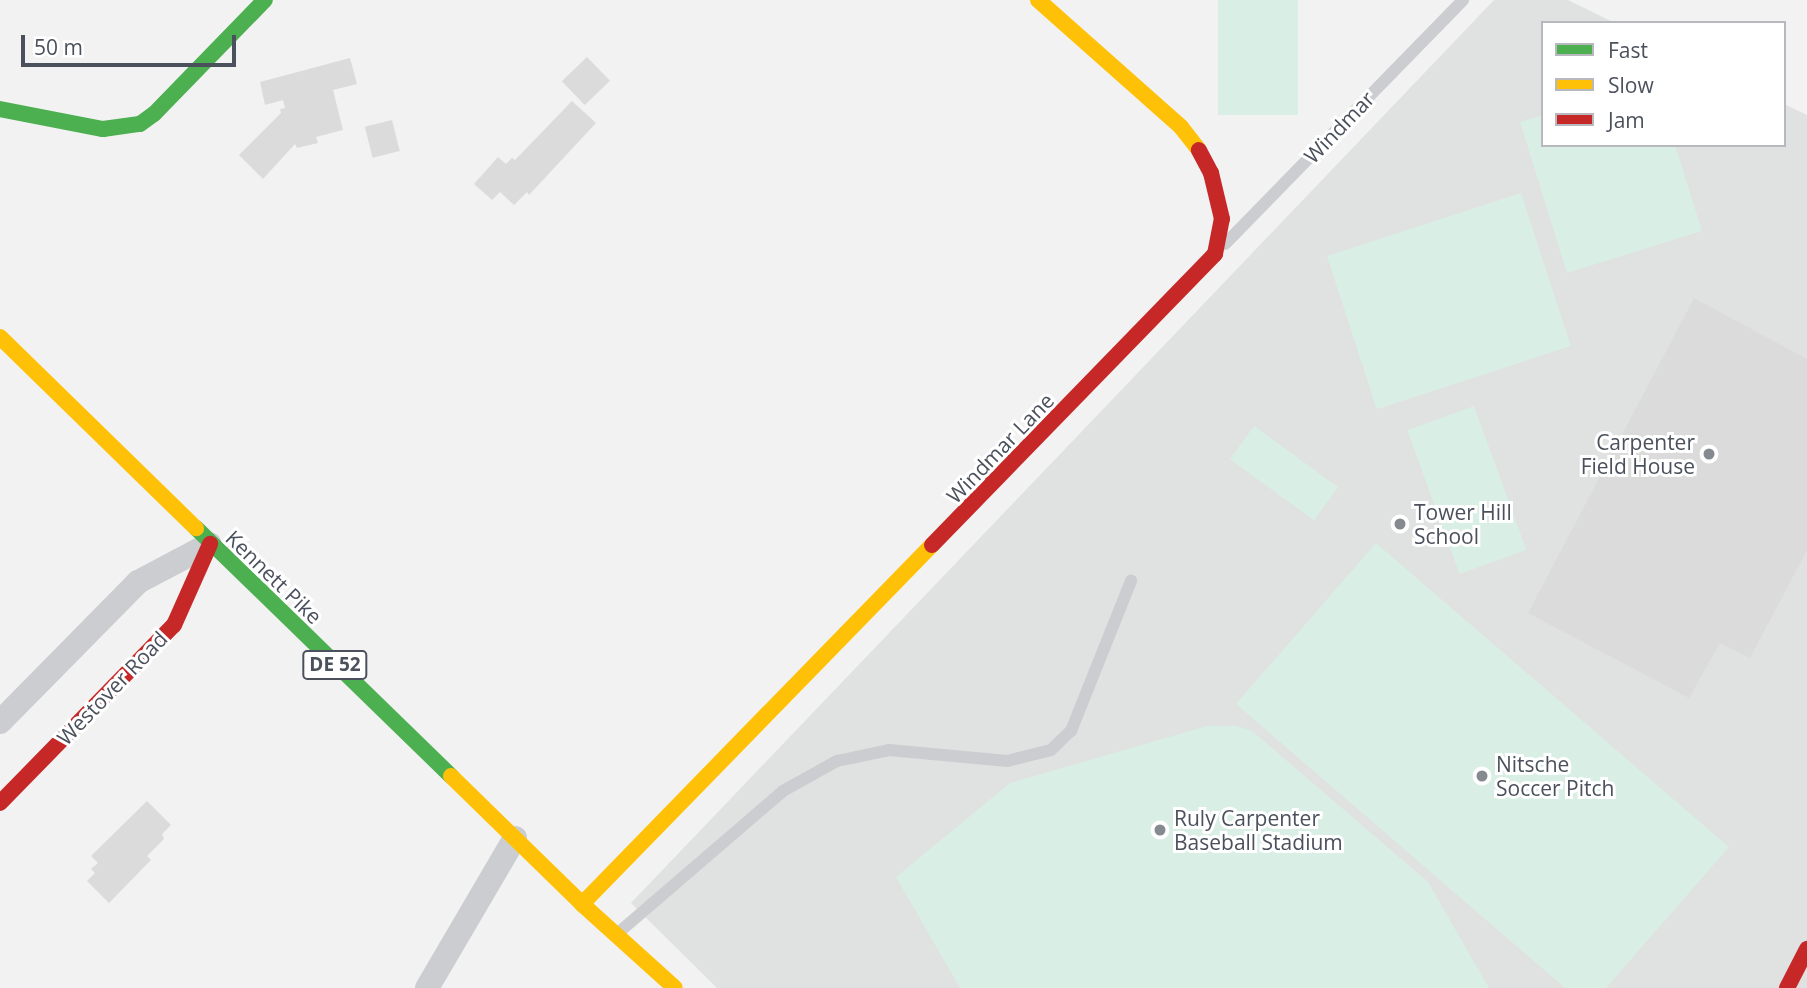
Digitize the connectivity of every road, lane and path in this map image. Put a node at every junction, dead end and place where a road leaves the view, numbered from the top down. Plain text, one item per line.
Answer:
1 (265, 0) edge
2 (1038, 0) edge
3 (1463, 0) edge
4 (0, 109) edge
5 (1216, 254) junction
6 (0, 337) edge
7 (210, 544) junction
8 (1131, 581) dead end
9 (0, 722) edge
10 (0, 803) edge
11 (515, 838) junction
12 (582, 904) junction
13 (616, 935) junction
14 (1807, 949) edge
15 (427, 988) edge
16 (675, 988) edge
17 (1787, 988) edge

1 - 4 street
2 - 5 street
3 - 5 lane, Windmar
5 - 12 street, Windmar Lane
6 - 7 street, Kennett Pike / DE 52
7 - 9 street
7 - 10 street, Westover Road
7 - 11 street, Kennett Pike / DE 52
8 - 13 lane
11 - 12 street, Kennett Pike / DE 52
11 - 15 street
12 - 13 street, Kennett Pike / DE 52
13 - 16 street, Kennett Pike / DE 52
14 - 17 street

